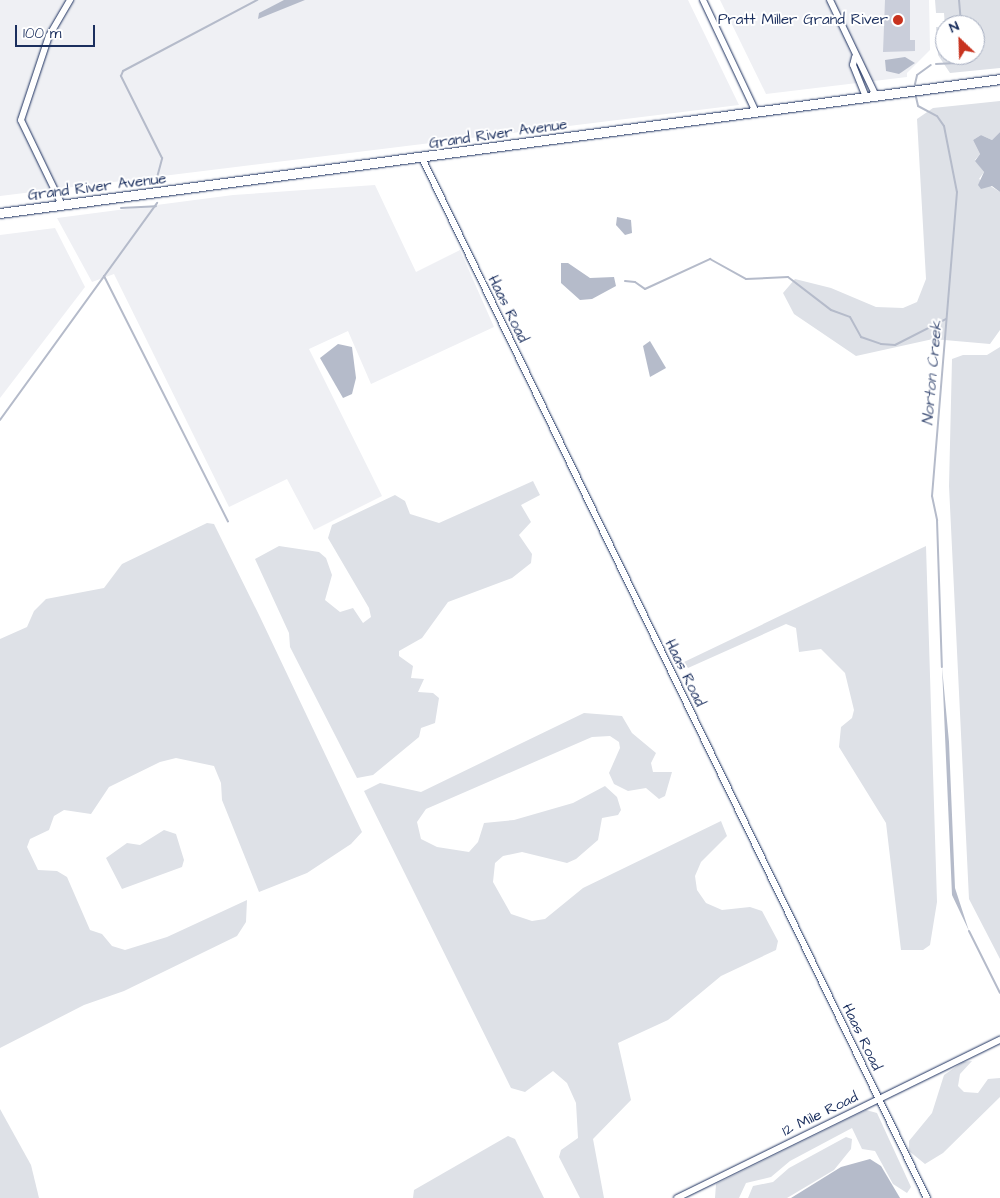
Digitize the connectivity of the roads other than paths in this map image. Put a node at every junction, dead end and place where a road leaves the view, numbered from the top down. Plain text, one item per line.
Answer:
1 (70, 0) edge
2 (703, 0) edge
3 (830, 0) edge
4 (1000, 79) edge
5 (871, 97) junction
6 (756, 112) junction
7 (422, 158) junction
8 (62, 205) junction
9 (0, 214) edge
10 (1000, 1040) edge
11 (878, 1099) junction
12 (678, 1198) edge
13 (927, 1198) edge

1 - 8 street
2 - 6 street
3 - 5 street
4 - 5 main road, Grand River Avenue
5 - 6 main road, Grand River Avenue
6 - 7 main road, Grand River Avenue
7 - 8 main road, Grand River Avenue
7 - 11 street, Haas Road
8 - 9 main road, Grand River Avenue
10 - 11 street, 12 Mile Road
11 - 12 street, 12 Mile Road
11 - 13 street, Haas Road

